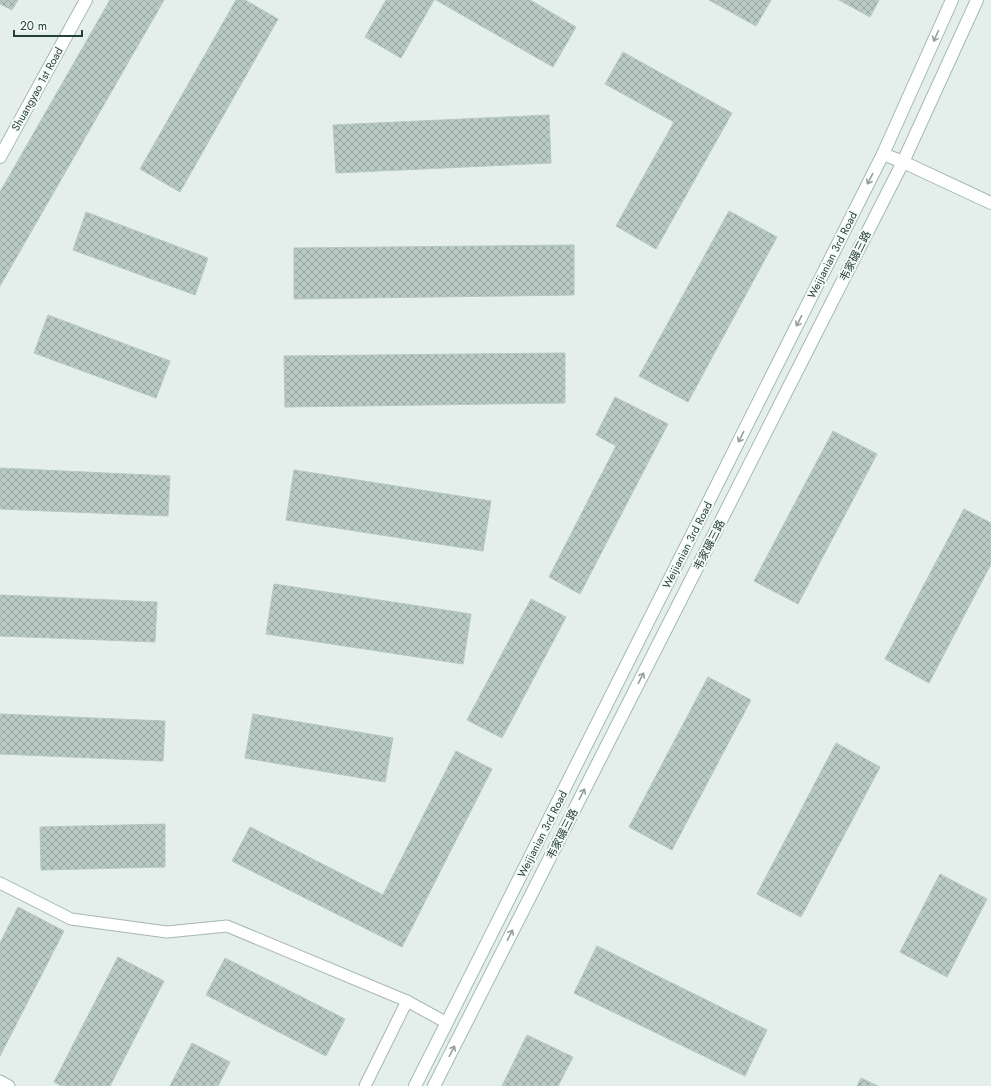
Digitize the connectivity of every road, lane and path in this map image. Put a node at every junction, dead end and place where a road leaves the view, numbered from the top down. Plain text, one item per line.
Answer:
1 (86, 0) edge
2 (952, 0) edge
3 (977, 0) edge
4 (883, 154) junction
5 (0, 157) edge
6 (903, 162) junction
7 (991, 204) edge
8 (0, 883) edge
9 (407, 1001) junction
10 (447, 1023) junction
11 (0, 1081) edge
12 (9, 1086) edge
13 (366, 1086) edge
14 (415, 1086) edge
15 (434, 1086) edge

1 - 5 main road, Shuangyao 1st Road
2 -> 4 main road, Weijianian 3rd Road
3 - 6 main road, 韦家碾三路
4 - 6 main road
4 -> 10 main road, Weijianian 3rd Road
6 - 7 main road
15 -> 6 main road, 韦家碾三路
8 - 9 lane
9 - 10 lane
9 - 13 lane
10 - 14 main road, Weijianian 3rd Road
11 - 12 lane

